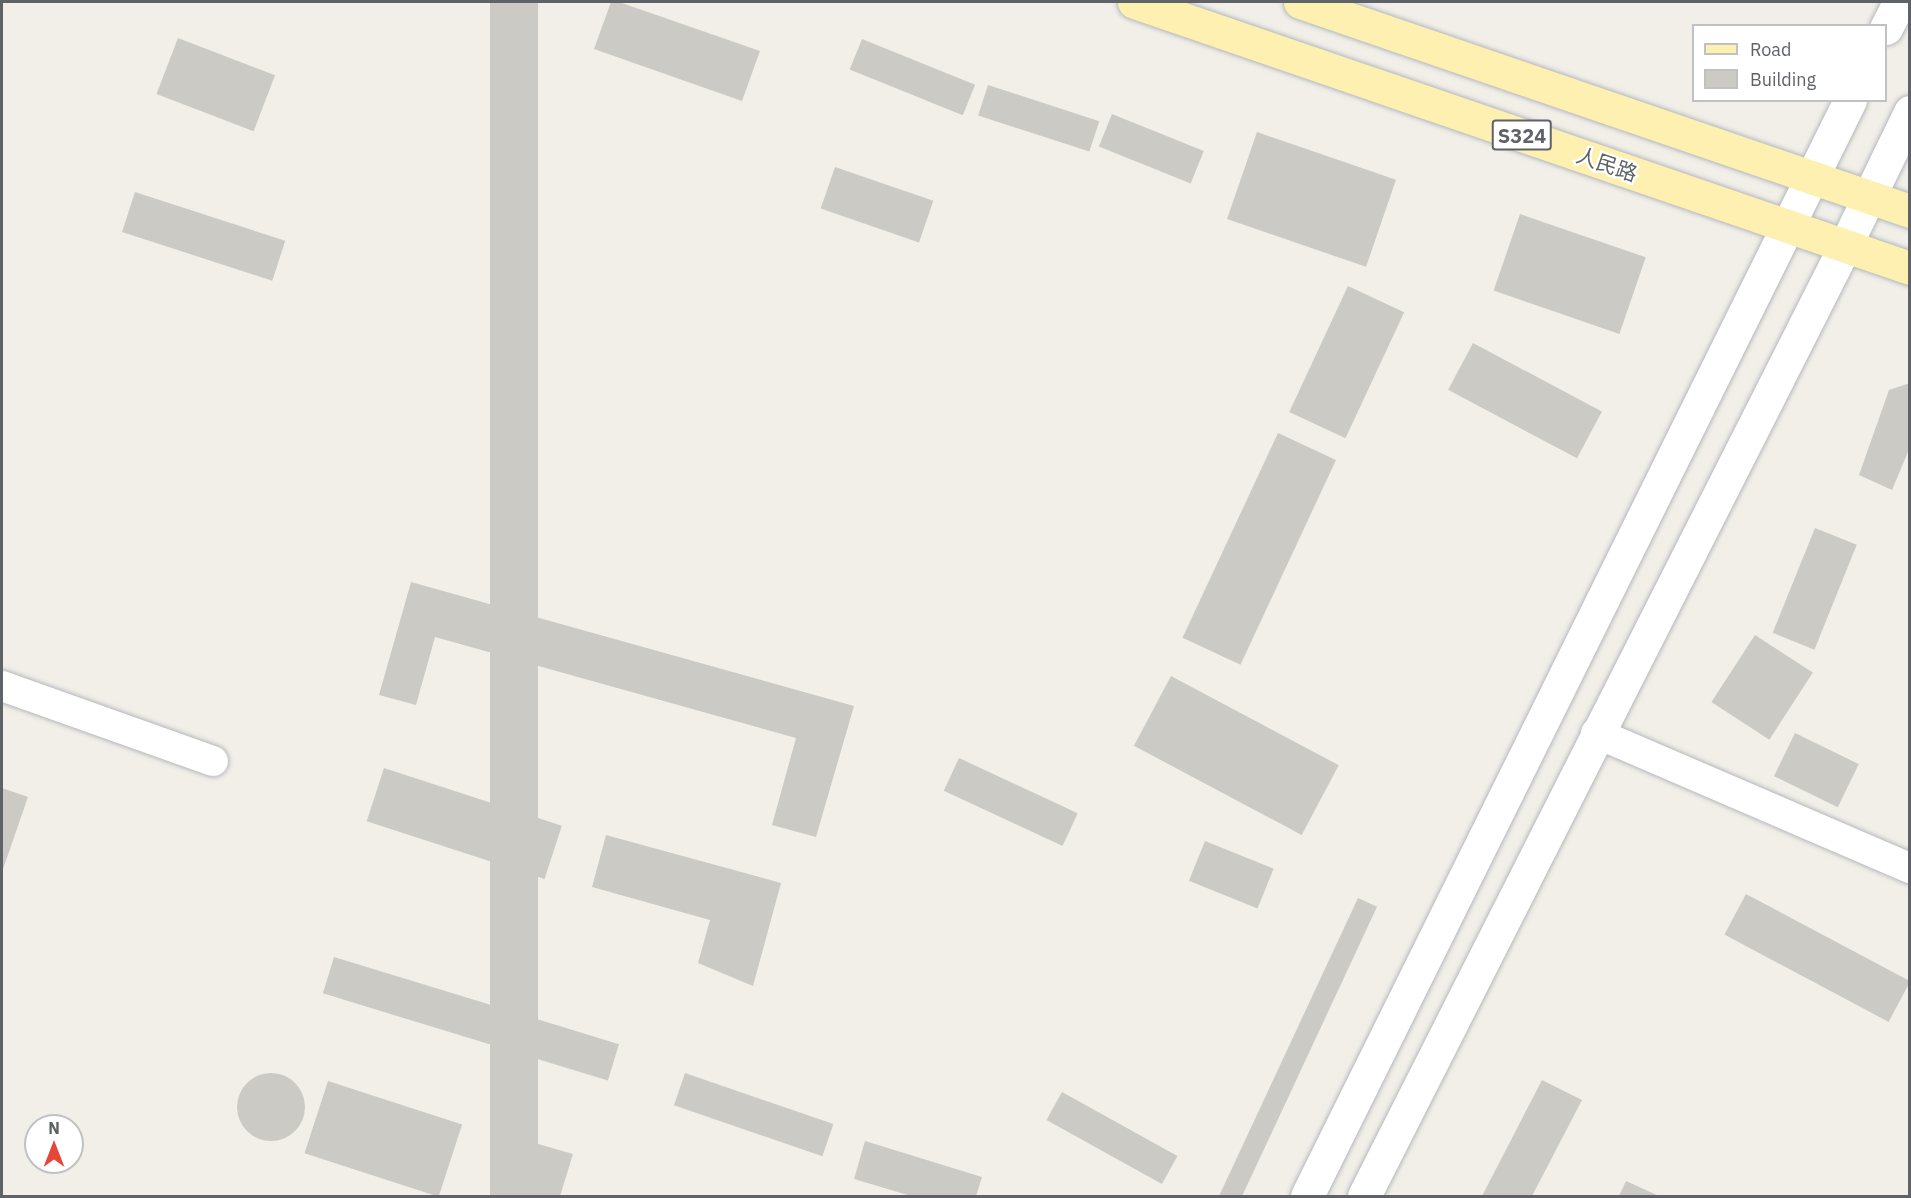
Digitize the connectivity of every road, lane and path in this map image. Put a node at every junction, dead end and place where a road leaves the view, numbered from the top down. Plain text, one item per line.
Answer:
1 (1134, 2) edge
2 (1300, 2) edge
3 (1899, 2) edge
4 (1887, 26) edge
5 (1849, 102) edge
6 (1910, 112) edge
7 (1812, 177) junction
8 (1868, 197) junction
9 (1910, 211) edge
10 (1787, 226) junction
11 (1845, 246) junction
12 (1910, 268) edge
13 (2, 686) edge
14 (1596, 734) junction
15 (213, 761) dead end
16 (1910, 868) edge
17 (1307, 1197) edge
18 (1364, 1197) edge

1 - 10 main road, 人民路 / S324
2 - 7 main road
3 - 4 street
5 - 7 street
6 - 8 street
7 - 8 main road
7 - 10 street
8 - 9 main road
8 - 11 street
10 - 11 main road, 人民路 / S324
10 - 17 street
11 - 12 main road, 人民路 / S324
11 - 14 street
13 - 15 street
14 - 16 street
14 - 18 street

